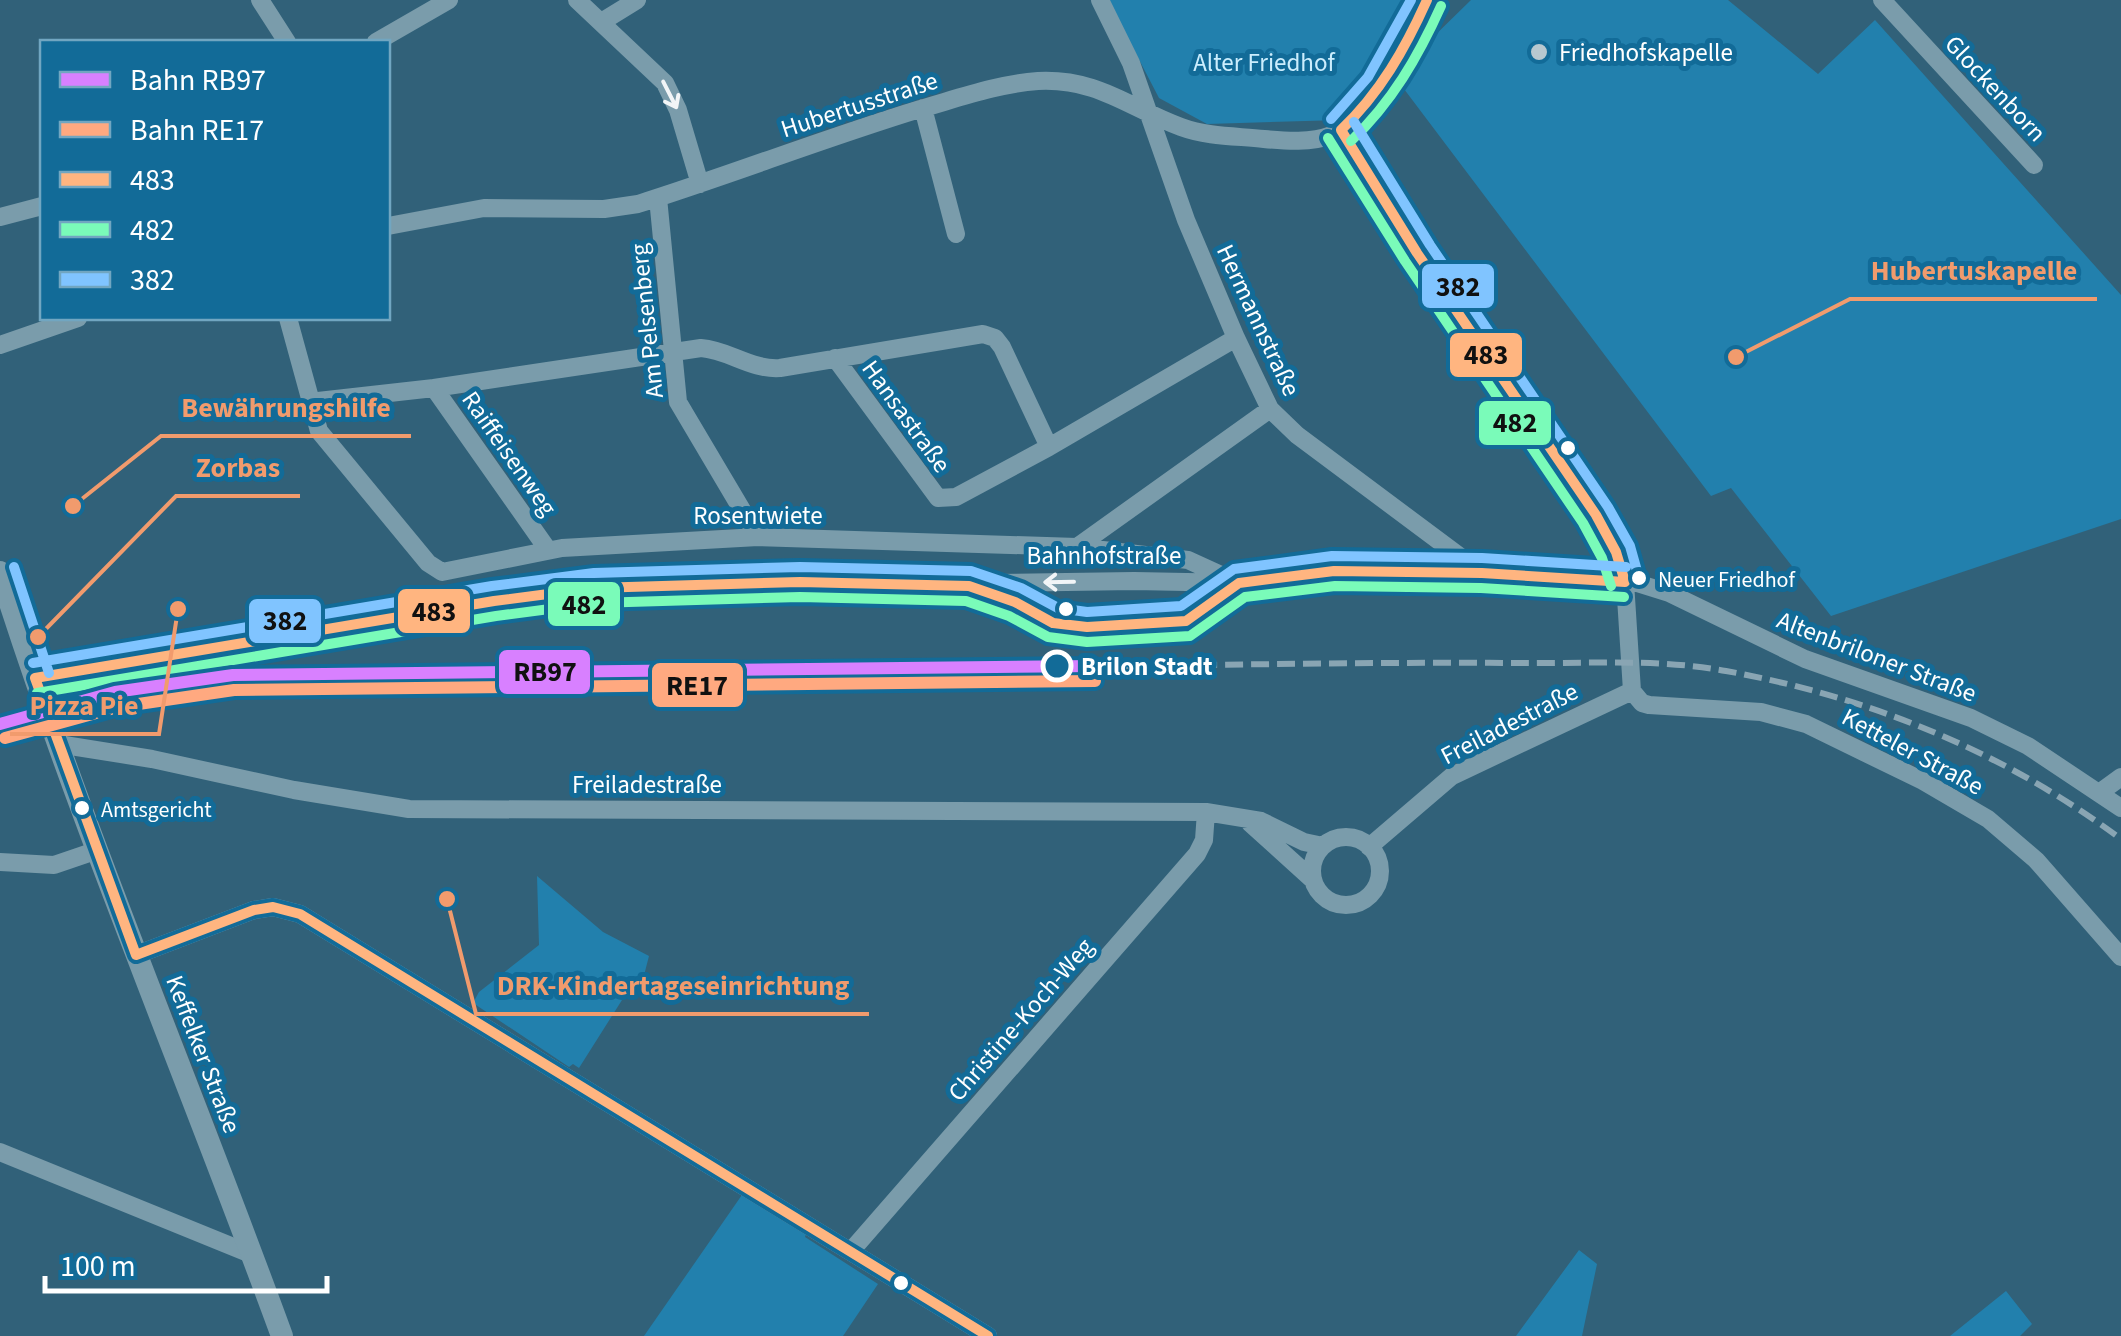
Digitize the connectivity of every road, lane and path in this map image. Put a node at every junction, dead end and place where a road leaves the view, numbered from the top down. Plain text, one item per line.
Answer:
1 (260, 0) edge
2 (449, 0) edge
3 (577, 0) edge
4 (637, 0) edge
5 (1100, 0) edge
6 (1428, 0) edge
7 (1882, 0) edge
8 (605, 23) junction
9 (286, 40) edge
10 (379, 40) edge
11 (924, 108) junction
12 (1149, 113) junction
13 (1341, 130) junction
14 (2034, 165) dead end
15 (700, 184) junction
16 (658, 198) junction
17 (40, 207) edge
18 (0, 217) edge
19 (390, 226) edge
20 (956, 234) dead end
21 (72, 320) edge
22 (288, 320) edge
23 (1236, 338) junction
24 (0, 345) edge
25 (672, 352) junction
26 (834, 358) junction
27 (434, 388) junction
28 (309, 402) junction
29 (1270, 409) junction
30 (1049, 446) junction
31 (758, 537) junction
32 (1077, 547) junction
33 (548, 550) junction
34 (0, 572) edge
35 (1482, 573) junction
36 (1626, 582) junction
37 (1231, 583) junction
38 (976, 585) junction
39 (8, 628) edge
40 (35, 678) junction
41 (1632, 690) junction
42 (58, 744) junction
43 (2121, 778) edge
44 (2099, 793) junction
45 (2121, 808) edge
46 (1206, 812) junction
47 (1241, 818) junction
48 (1323, 846) junction
49 (1370, 847) junction
50 (98, 850) junction
51 (0, 862) edge
52 (1313, 880) junction
53 (136, 955) junction
54 (2121, 957) edge
55 (0, 1152) edge
56 (851, 1250) junction
57 (253, 1255) junction
58 (282, 1336) edge
59 (988, 1336) edge

1 - 9 street
2 - 10 street
3 - 8 street
4 - 8 street
5 - 12 street, Hermannstraße
6 - 13 street
7 - 14 street, Glockenborn
8 -> 15 street
11 - 12 street, Hubertusstraße
11 - 15 street, Hubertusstraße
11 - 20 street
12 - 13 street, Hubertusstraße
12 - 23 street, Hermannstraße
13 - 36 street
15 - 16 street, Hubertusstraße
16 - 19 street, Hubertusstraße
16 - 25 street, Am Pelsenberg
17 - 18 street
21 - 24 street
22 - 28 street
23 - 29 street, Hermannstraße
23 - 30 street, Hansastraße
25 - 26 street, Hansastraße
25 - 27 street, Hansastraße
25 - 31 street, Am Pelsenberg
26 - 30 street, Hansastraße
26 - 30 street, Hansastraße
27 - 28 street, Raiffeisenweg
27 - 33 street, Raiffeisenweg
28 - 33 street, Rosentwiete
29 - 32 street
29 - 35 street, Hermannstraße
31 - 32 street, Rosentwiete
31 - 33 street, Rosentwiete
32 - 37 street, Rosentwiete
34 - 39 street
35 - 36 street, Bahnhofstraße
35 - 37 street, Bahnhofstraße
36 - 41 street
36 - 44 street, Altenbriloner Straße
37 -> 38 street, Bahnhofstraße
37 - 38 street, Bahnhofstraße
38 - 40 street, Bahnhofstraße
39 - 40 street
40 - 42 street, Keffelker Straße
41 - 49 street, Freiladestraße
41 - 54 street, Ketteler Straße
42 - 46 street, Freiladestraße
42 - 50 street, Keffelker Straße
43 - 44 street
44 - 45 street, Altenbriloner Straße
46 - 47 street, Freiladestraße
46 - 56 street, Christine-Koch-Weg
47 - 48 street, Freiladestraße
47 - 52 street, Freiladestraße
48 - 49 street
48 - 52 street
49 - 52 street
50 - 51 street
50 - 53 street, Keffelker Straße
53 - 56 street
53 - 57 street, Keffelker Straße
55 - 57 street
56 - 59 street
57 - 58 street, Keffelker Straße

